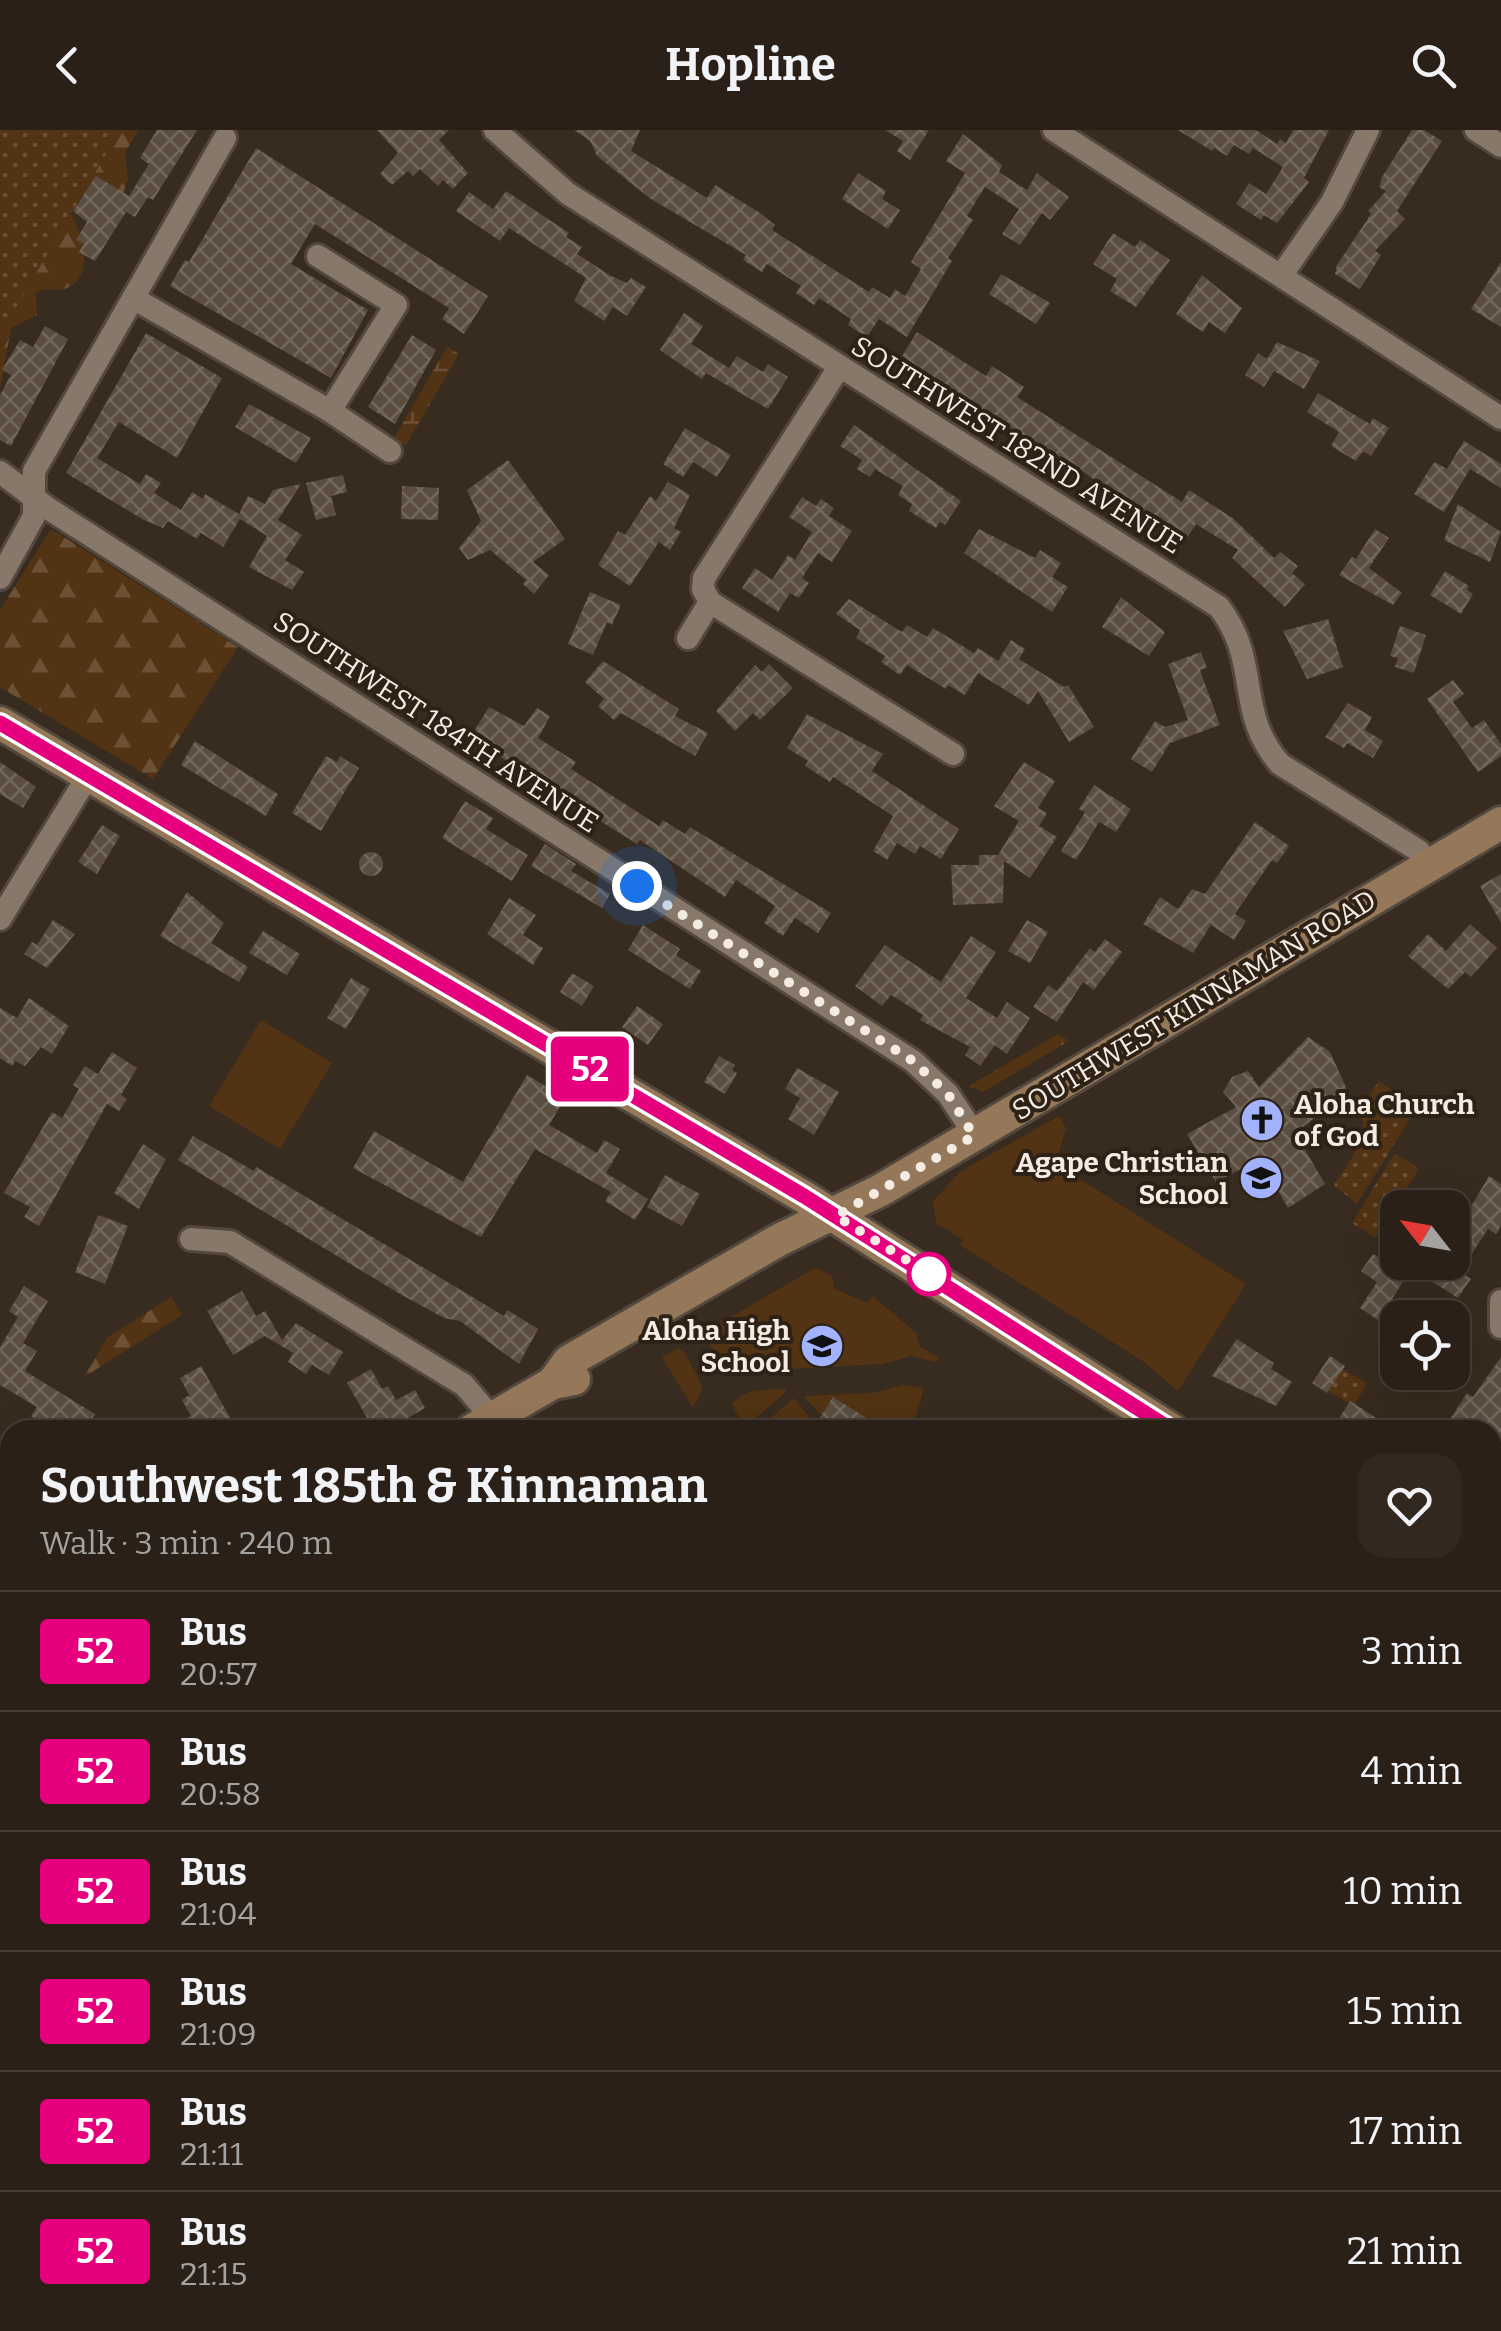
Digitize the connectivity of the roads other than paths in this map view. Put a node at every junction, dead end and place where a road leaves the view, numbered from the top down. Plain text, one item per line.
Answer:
1 (496, 130) edge
2 (1054, 130) edge
3 (1368, 130) edge
4 (1476, 130) edge
5 (225, 138) dead end
6 (1501, 146) edge
7 (318, 256) dead end
8 (1281, 276) junction
9 (132, 298) junction
10 (838, 369) junction
11 (330, 411) junction
12 (1501, 418) edge
13 (390, 451) dead end
14 (0, 472) edge
15 (32, 494) junction
16 (0, 578) edge
17 (710, 602) junction
18 (688, 638) dead end
19 (0, 723) edge
20 (953, 754) dead end
21 (88, 776) junction
22 (1501, 823) edge
23 (1428, 865) junction
24 (0, 919) edge
25 (974, 1136) junction
26 (836, 1216) junction
27 (191, 1240) dead end
28 (480, 1420) edge
29 (489, 1420) edge
30 (1156, 1420) edge

1 - 10 street, SOUTHWEST 182ND AVENUE
2 - 8 street
3 - 8 street
4 - 6 street
5 - 9 street
7 - 11 street
8 - 12 street
9 - 11 street
9 - 15 street
10 - 17 street
10 - 23 street, SOUTHWEST 182ND AVENUE
11 - 13 street
14 - 15 street, SOUTHWEST 184TH AVENUE
15 - 16 street
15 - 25 street, SOUTHWEST 184TH AVENUE
17 - 18 street
17 - 20 street
19 - 21 main road
21 - 24 street
21 - 26 main road
22 - 23 main road, SOUTHWEST KINNAMAN ROAD
23 - 25 main road, SOUTHWEST KINNAMAN ROAD
25 - 26 main road, SOUTHWEST KINNAMAN ROAD
26 - 29 main road, SOUTHWEST KINNAMAN ROAD
26 - 30 main road
27 - 28 street

